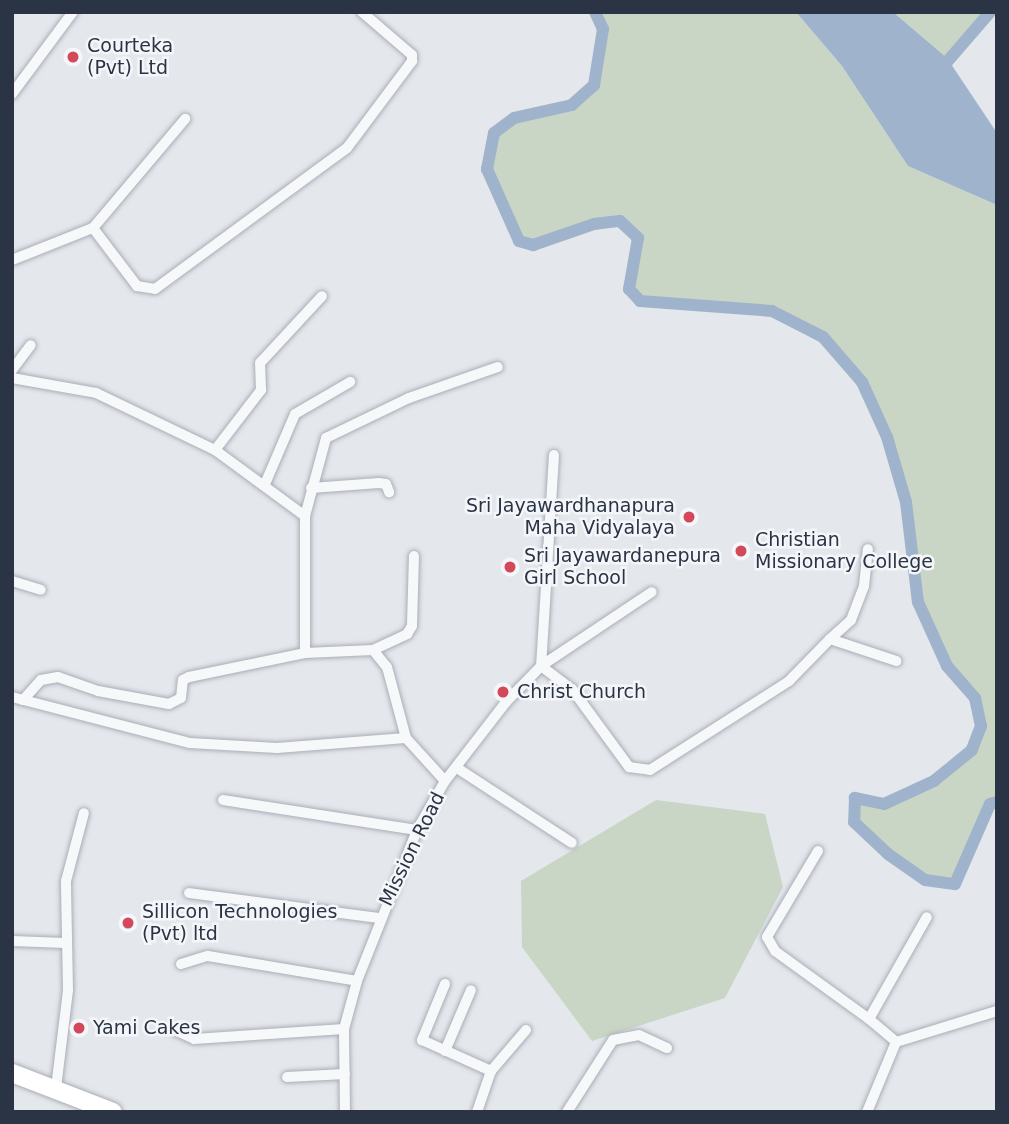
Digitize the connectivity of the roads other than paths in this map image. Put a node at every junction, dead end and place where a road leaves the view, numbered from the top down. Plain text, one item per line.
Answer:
1 (73, 12) edge
2 (362, 12) edge
3 (12, 94) edge
4 (185, 119) dead end
5 (93, 228) junction
6 (12, 260) edge
7 (322, 296) dead end
8 (31, 345) dead end
9 (498, 367) dead end
10 (12, 370) edge
11 (12, 378) edge
12 (349, 382) dead end
13 (215, 450) junction
14 (554, 455) dead end
15 (265, 484) junction
16 (311, 488) junction
17 (389, 492) dead end
18 (305, 516) junction
19 (868, 549) dead end
20 (414, 556) dead end
21 (12, 580) edge
22 (41, 590) dead end
23 (652, 592) dead end
24 (830, 639) junction
25 (373, 650) junction
26 (304, 653) junction
27 (895, 661) dead end
28 (541, 666) junction
29 (17, 699) edge
30 (406, 737) junction
31 (457, 768) junction
32 (445, 781) junction
33 (223, 800) dead end
34 (84, 813) dead end
35 (417, 830) junction
36 (572, 843) dead end
37 (818, 851) dead end
38 (189, 893) dead end
39 (927, 917) dead end
40 (379, 918) junction
41 (12, 941) edge
42 (65, 943) junction
43 (181, 964) dead end
44 (357, 981) junction
45 (445, 984) dead end
46 (471, 990) dead end
47 (997, 1012) edge
48 (869, 1019) junction
49 (172, 1029) dead end
50 (344, 1029) junction
51 (526, 1030) dead end
52 (896, 1042) junction
53 (667, 1048) dead end
54 (445, 1051) junction
55 (491, 1071) junction
56 (12, 1073) edge
57 (345, 1074) junction
58 (287, 1077) dead end
59 (56, 1088) junction
60 (104, 1110) edge
61 (345, 1112) edge
62 (477, 1112) edge
63 (567, 1112) edge
64 (867, 1112) edge

1 - 3 street
2 - 5 street
4 - 5 street
5 - 6 street
7 - 13 street
8 - 10 street
9 - 16 street
11 - 13 street
12 - 15 street
13 - 15 street
14 - 28 street
15 - 18 street
16 - 17 street
16 - 18 street
18 - 26 street
19 - 24 street
20 - 25 street
21 - 22 street
23 - 28 street, Mission Road
24 - 27 street
24 - 28 street
25 - 26 street
25 - 30 street
26 - 29 street
28 - 31 street, Mission Road
29 - 30 street
30 - 32 street
31 - 32 street, Mission Road
31 - 36 street
32 - 35 street, Mission Road
33 - 35 street
34 - 42 street
35 - 40 street, Mission Road
37 - 48 street
38 - 40 street
39 - 48 street
40 - 44 street, Mission Road
41 - 42 street
42 - 59 street
43 - 44 street
44 - 50 street, Mission Road
45 - 54 street
46 - 54 street
47 - 52 street
48 - 52 street
49 - 50 street
50 - 57 street, Mission Road
51 - 55 street
52 - 64 street
53 - 63 street
54 - 55 street
55 - 62 street
56 - 59 main road
57 - 58 street
57 - 61 street, Mission Road
59 - 60 main road

